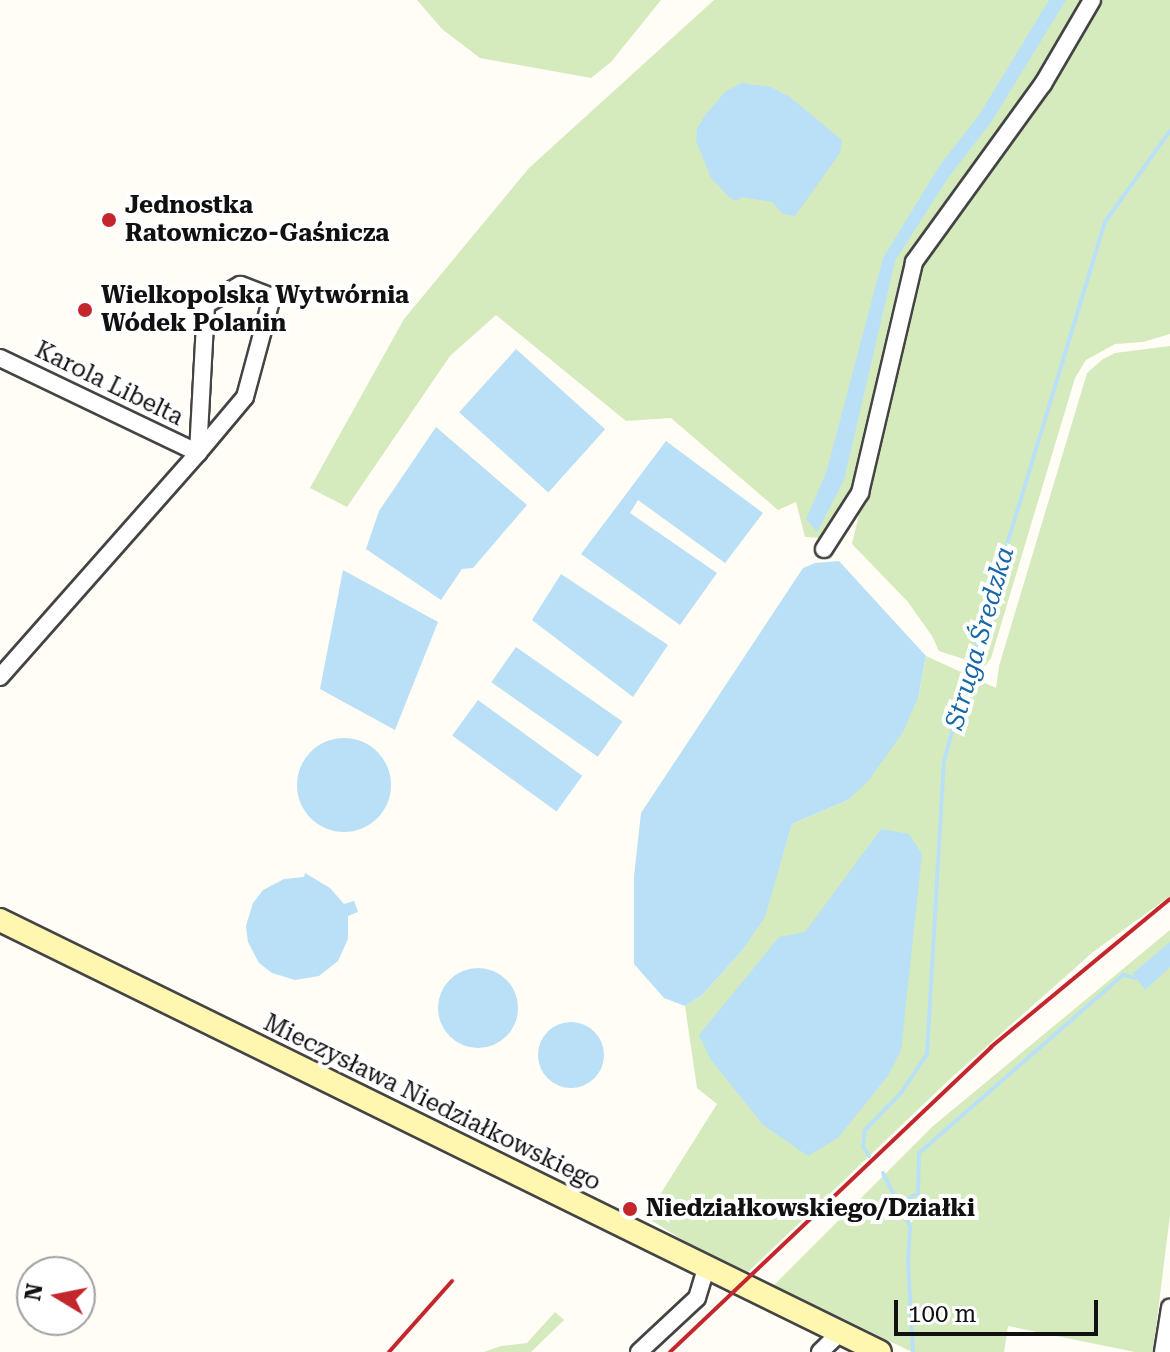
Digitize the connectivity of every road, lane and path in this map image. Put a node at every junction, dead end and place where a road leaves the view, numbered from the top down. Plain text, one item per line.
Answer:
1 (1092, 0) edge
2 (0, 358) edge
3 (198, 453) junction
4 (824, 549) dead end
5 (0, 677) edge
6 (0, 920) edge
7 (707, 1266) junction
8 (1170, 1308) edge
9 (849, 1337) junction
10 (639, 1352) edge
11 (820, 1352) edge
12 (880, 1352) edge
13 (1163, 1352) edge

1 - 4 street
2 - 3 street, Karola Libelta
3 - 3 street
3 - 5 street
6 - 7 street, Mieczysława Niedziałkowskiego
7 - 9 street, Mieczysława Niedziałkowskiego
7 - 10 street
8 - 13 street
9 - 11 street
9 - 12 street, Mieczysława Niedziałkowskiego

